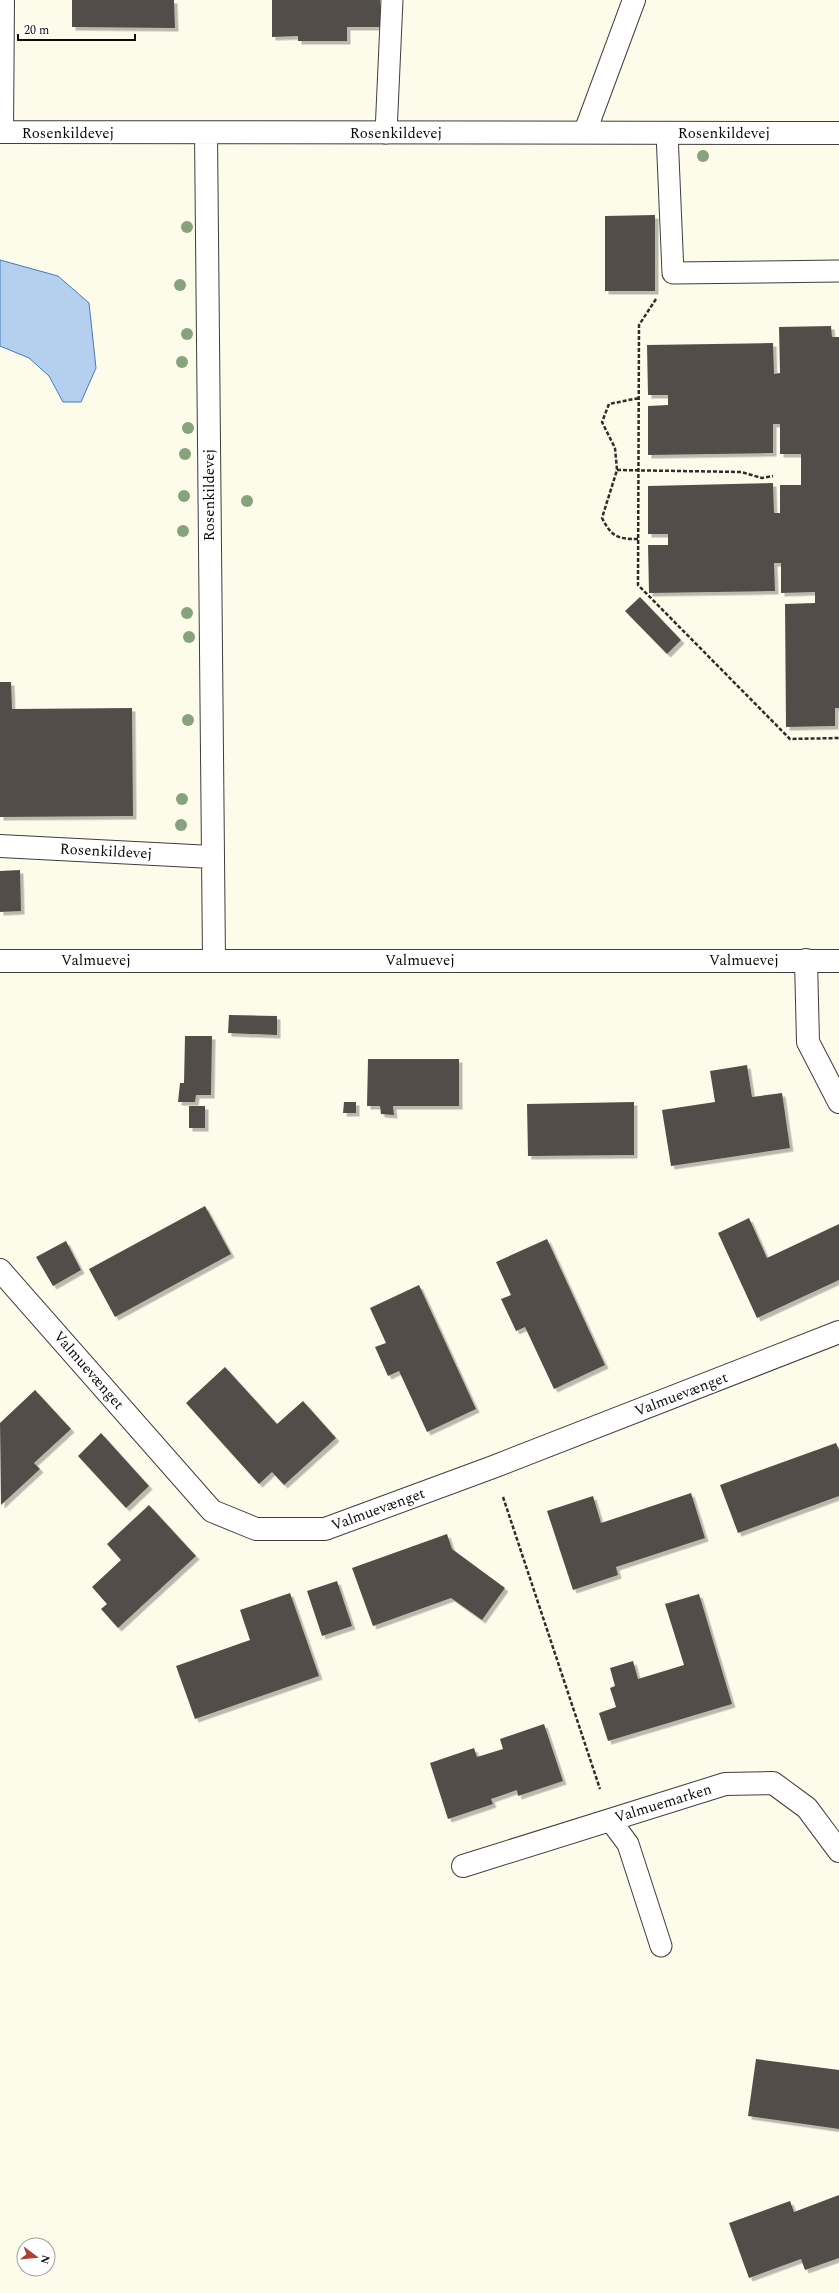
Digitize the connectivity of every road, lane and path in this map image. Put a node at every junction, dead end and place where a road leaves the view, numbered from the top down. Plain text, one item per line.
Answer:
1 (3, 0) edge
2 (392, 0) edge
3 (634, 0) edge
4 (1, 132) edge
5 (585, 132) junction
6 (667, 132) junction
7 (206, 133) junction
8 (386, 133) junction
9 (839, 133) edge
10 (839, 271) edge
11 (673, 273) junction
12 (639, 398) junction
13 (639, 469) junction
14 (617, 470) junction
15 (773, 476) dead end
16 (638, 539) junction
17 (839, 738) edge
18 (0, 846) edge
19 (212, 857) junction
20 (214, 960) junction
21 (806, 960) junction
22 (0, 961) edge
23 (839, 961) edge
24 (839, 1102) edge
25 (0, 1270) edge
26 (839, 1332) edge
27 (493, 1467) junction
28 (610, 1820) junction
29 (839, 1851) edge
30 (463, 1866) dead end
31 (661, 1946) dead end

1 - 4 street, Rosenkildevej
2 - 8 lane
3 - 5 street
4 - 7 street, Rosenkildevej
5 - 6 street, Rosenkildevej
5 - 8 street, Rosenkildevej
6 - 9 street, Rosenkildevej
6 - 11 lane
7 - 8 street, Rosenkildevej
7 - 19 street, Rosenkildevej
10 - 11 lane
11 - 12 path
12 - 13 path
12 - 14 path
13 - 14 path
13 - 15 path
13 - 16 path
14 - 16 path
16 - 17 path
18 - 19 street, Rosenkildevej
19 - 20 street, Rosenkildevej
20 - 21 street, Valmuevej
20 - 22 street, Valmuevej
21 - 23 street, Valmuevej
21 - 24 street
25 - 27 street, Valmuevænget
26 - 27 street, Valmuevænget
27 - 28 path
28 - 29 street, Valmuemarken
28 - 30 street, Valmuemarken
28 - 31 lane

